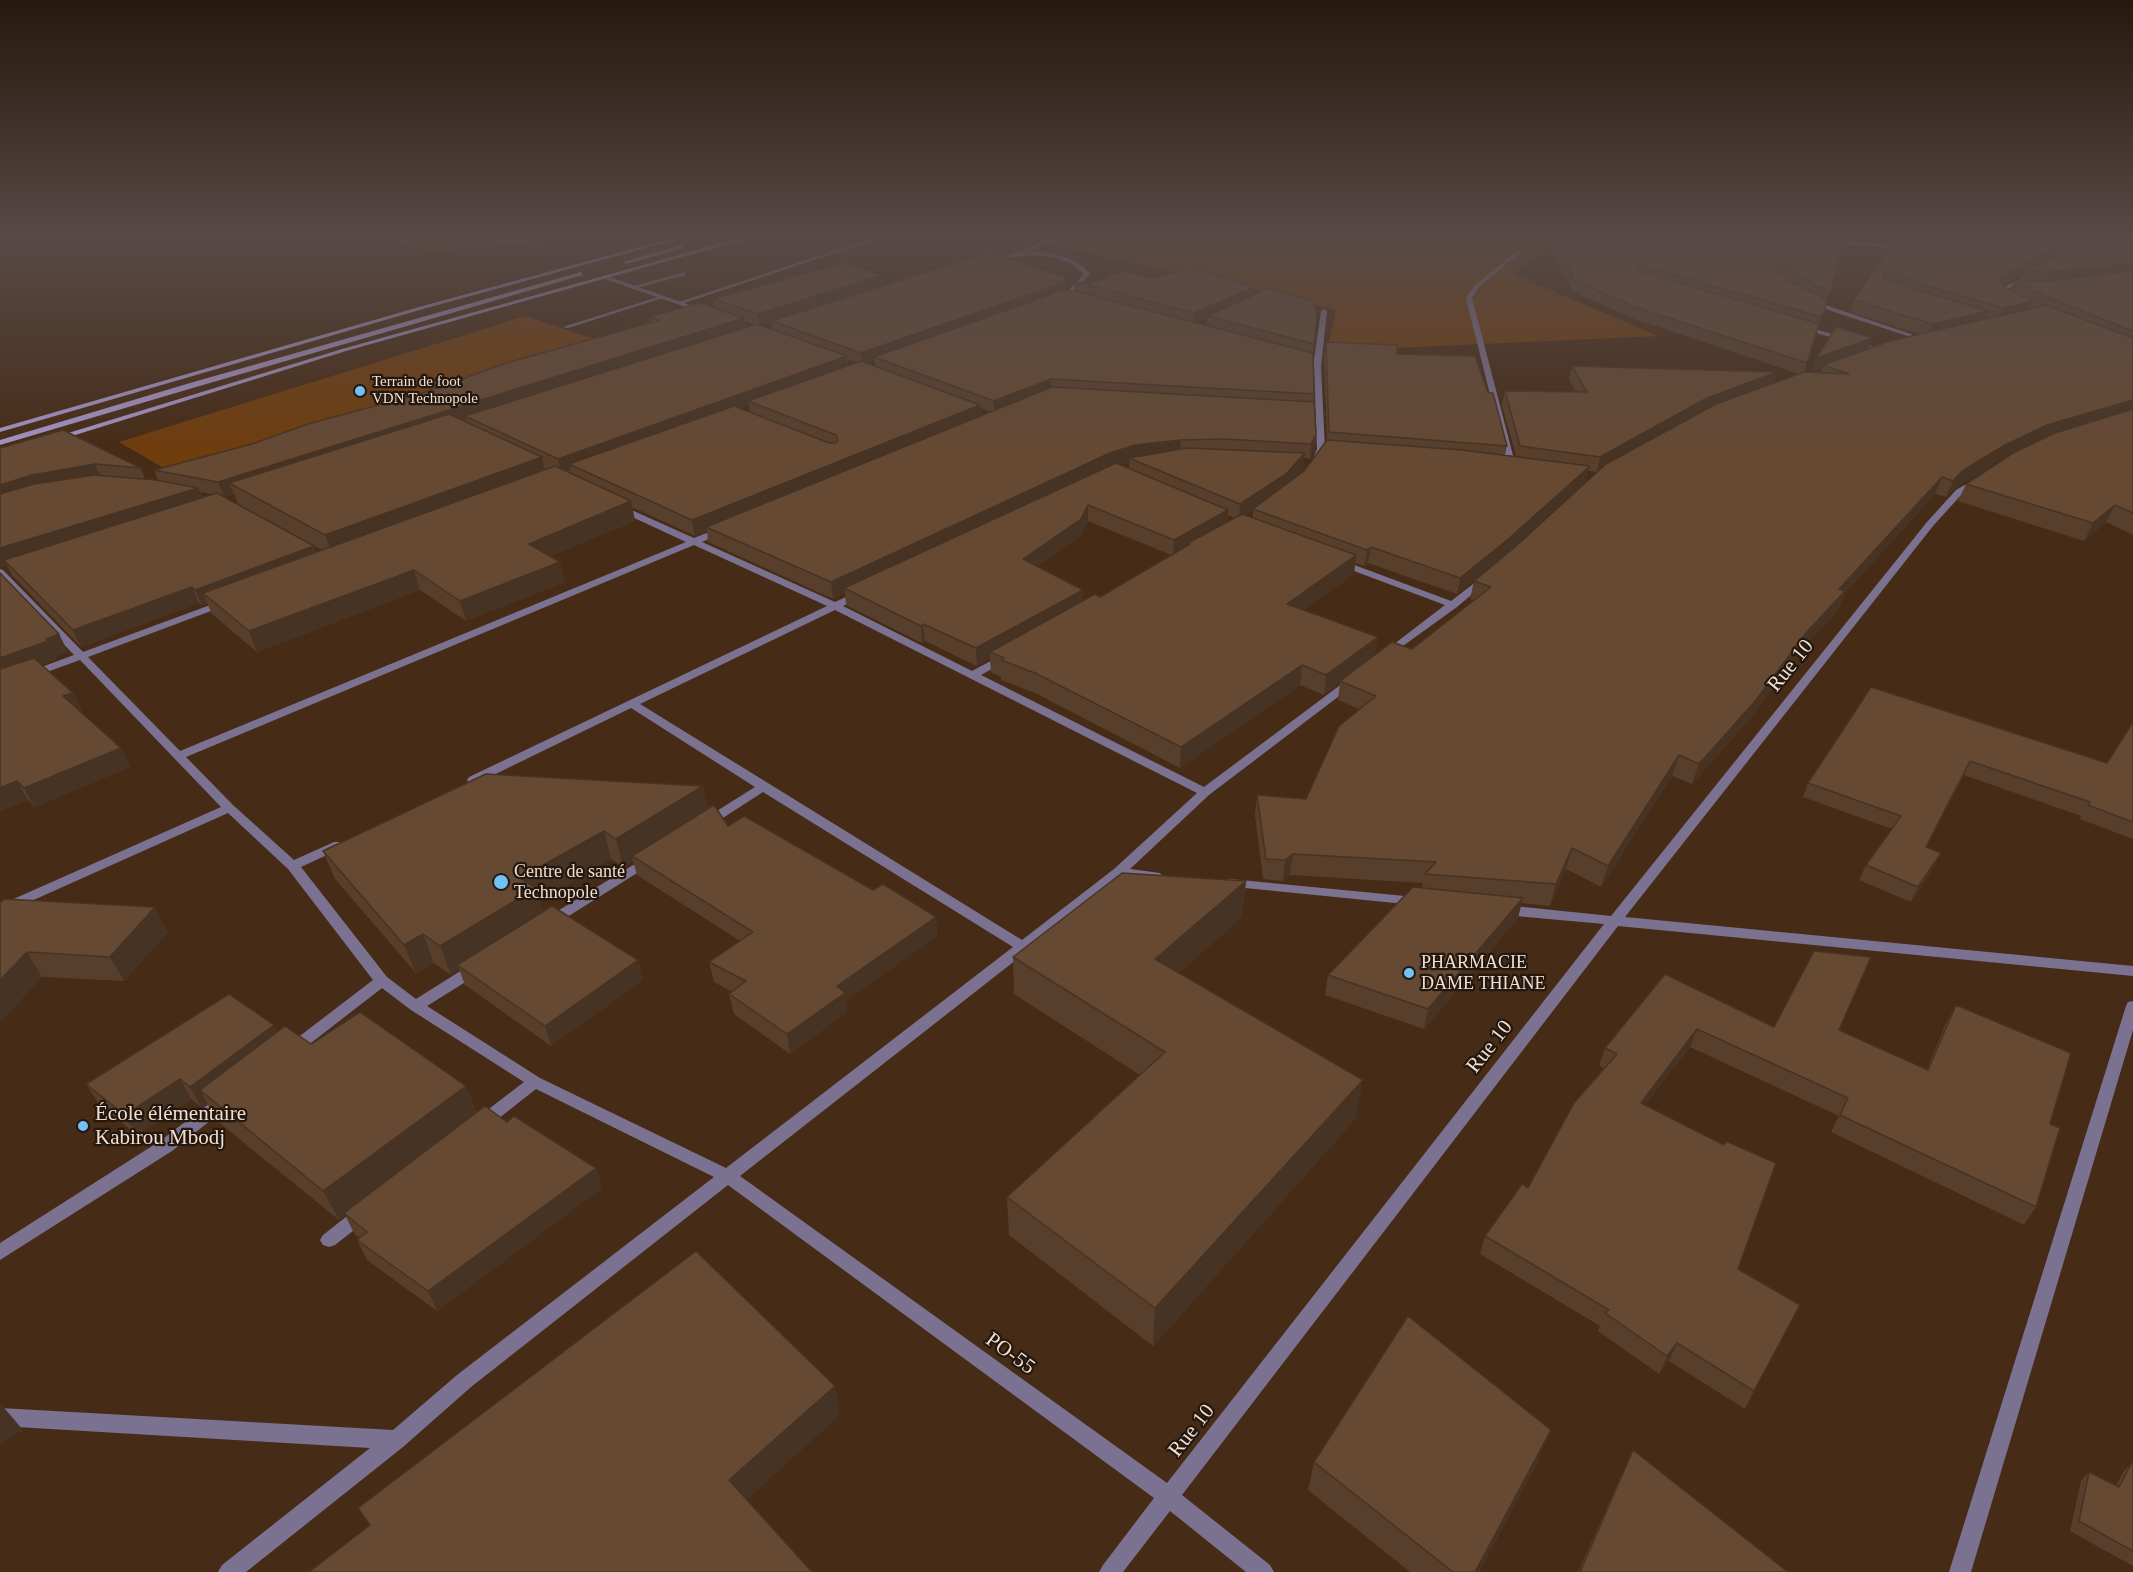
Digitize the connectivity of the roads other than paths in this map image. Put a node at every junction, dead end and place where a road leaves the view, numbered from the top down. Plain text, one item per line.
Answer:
1 (423, 307) edge
2 (461, 307) edge
3 (496, 307) edge
4 (630, 307) edge
5 (691, 307) edge
6 (1471, 307) edge
7 (1828, 307) edge
8 (1324, 311) dead end
9 (710, 314) edge
10 (1794, 324) edge
11 (566, 327) dead end
12 (1936, 338) edge
13 (1925, 340) junction
14 (1904, 345) edge
15 (1893, 348) edge
16 (1882, 351) junction
17 (1284, 354) edge
18 (1871, 355) edge
19 (1318, 363) junction
20 (1308, 411) edge
21 (1320, 412) junction
22 (0, 430) edge
23 (50, 440) edge
24 (0, 443) edge
25 (1321, 449) junction
26 (1333, 449) edge
27 (1501, 462) edge
28 (1511, 463) junction
29 (1522, 465) edge
30 (1308, 466) edge
31 (1985, 476) edge
32 (610, 503) edge
33 (735, 524) edge
34 (692, 542) junction
35 (1329, 558) edge
36 (1498, 568) edge
37 (5, 572) edge
38 (866, 591) edge
39 (235, 599) edge
40 (1453, 605) junction
41 (835, 606) junction
42 (1012, 653) edge
43 (82, 655) junction
44 (971, 676) junction
45 (21, 678) edge
46 (632, 704) junction
47 (180, 755) junction
48 (463, 785) edge
49 (763, 787) junction
50 (1205, 792) junction
51 (228, 808) junction
52 (694, 831) edge
53 (346, 841) edge
54 (664, 850) edge
55 (293, 866) junction
56 (1119, 872) junction
57 (1166, 877) edge
58 (1213, 881) edge
59 (1426, 902) edge
60 (1485, 908) edge
61 (0, 910) edge
62 (1615, 920) junction
63 (535, 931) edge
64 (1021, 946) junction
65 (485, 962) edge
66 (2133, 971) edge
67 (382, 981) junction
68 (416, 1006) junction
69 (2133, 1006) edge
70 (279, 1060) edge
71 (535, 1082) junction
72 (241, 1088) edge
73 (469, 1133) edge
74 (728, 1176) junction
75 (375, 1204) edge
76 (329, 1240) dead end
77 (0, 1252) edge
78 (0, 1417) edge
79 (396, 1440) junction
80 (1168, 1496) junction
81 (229, 1572) edge
82 (1110, 1572) edge
83 (1263, 1572) edge
84 (1960, 1572) edge

1 - 22 main road
2 - 24 main road
3 - 23 main road
4 - 11 street
5 - 9 street
6 - 28 street
7 - 13 street
8 - 19 street
10 - 16 street
12 - 13 street
13 - 14 street
15 - 16 street
16 - 18 street
17 - 19 street
19 - 21 street
20 - 21 street
21 - 25 street
25 - 26 street
25 - 30 street
27 - 28 street
28 - 29 street
31 - 62 street, Rue 10
32 - 34 street
33 - 34 street
34 - 41 street
34 - 47 street
35 - 40 street
36 - 40 street
37 - 43 street, PO-55
38 - 41 street
39 - 43 street
40 - 50 street
41 - 44 street
41 - 46 street
42 - 44 street
43 - 45 street
43 - 47 street, PO-55
44 - 50 street
46 - 48 street
46 - 49 street
47 - 51 street, PO-55
49 - 52 street
49 - 64 street
50 - 56 street
51 - 55 street, PO-55
51 - 61 street
53 - 55 street
54 - 63 street
55 - 67 street, PO-55
56 - 57 street
56 - 64 street
58 - 59 street
60 - 62 street
62 - 66 street
62 - 80 street, Rue 10
64 - 74 street
65 - 68 street
67 - 68 street, PO-55
67 - 70 street
68 - 71 street, PO-55
69 - 84 street
71 - 73 street
71 - 74 street, PO-55
72 - 77 street
74 - 79 street
74 - 80 street, PO-55
75 - 76 street
78 - 79 street
79 - 81 street
80 - 82 street, Rue 10
80 - 83 street, PO-55

